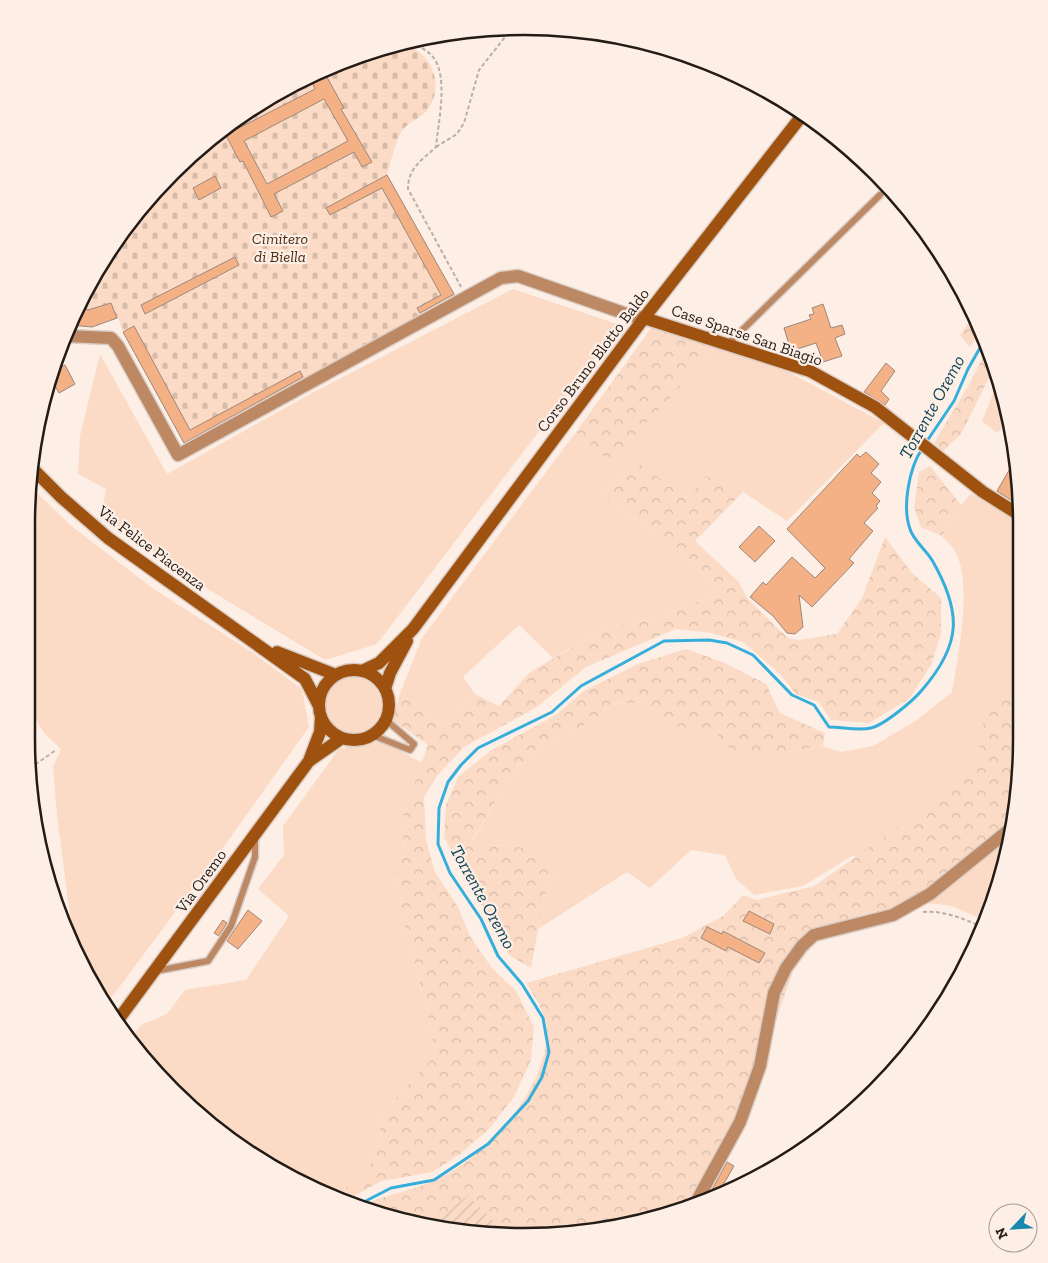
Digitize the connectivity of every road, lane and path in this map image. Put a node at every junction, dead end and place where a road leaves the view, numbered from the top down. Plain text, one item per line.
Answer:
1 (506, 36) edge
2 (418, 47) edge
3 (799, 119) edge
4 (436, 147) junction
5 (880, 195) dead end
6 (467, 298) junction
7 (644, 318) junction
8 (72, 336) edge
9 (728, 344) junction
10 (38, 474) edge
11 (1013, 511) edge
12 (413, 629) junction
13 (261, 646) junction
14 (362, 671) junction
15 (336, 675) junction
16 (385, 689) junction
17 (320, 711) junction
18 (386, 720) junction
19 (372, 735) junction
20 (342, 738) junction
21 (56, 750) dead end
22 (309, 760) junction
23 (36, 765) edge
24 (1004, 834) edge
25 (255, 836) junction
26 (916, 912) dead end
27 (977, 924) edge
28 (155, 971) junction
29 (121, 1016) edge
30 (700, 1195) edge

1 - 4 path
2 - 4 path
3 - 7 main road, Corso Bruno Blotto Baldo
4 - 6 path
5 - 9 lane
6 - 7 street
6 - 8 street
7 - 9 main road, Case Sparse San Biagio
7 - 12 main road, Corso Bruno Blotto Baldo
9 - 11 main road, Case Sparse San Biagio
10 - 13 main road, Via Felice Piacenza
12 - 14 main road, Corso Bruno Blotto Baldo
12 - 16 main road, Corso Bruno Blotto Baldo
13 - 15 main road, Via Felice Piacenza
13 - 17 main road, Via Felice Piacenza
14 - 15 main road
14 - 16 main road
15 - 17 main road
16 - 18 main road
17 - 20 main road
17 - 22 main road, Via Oremo
18 - 19 main road
18 - 19 lane
19 - 20 main road
20 - 22 main road, Via Oremo
21 - 23 path
22 - 25 main road, Via Oremo
24 - 30 street
25 - 28 main road, Via Oremo
25 - 28 lane
26 - 27 path
28 - 29 main road, Via Oremo

